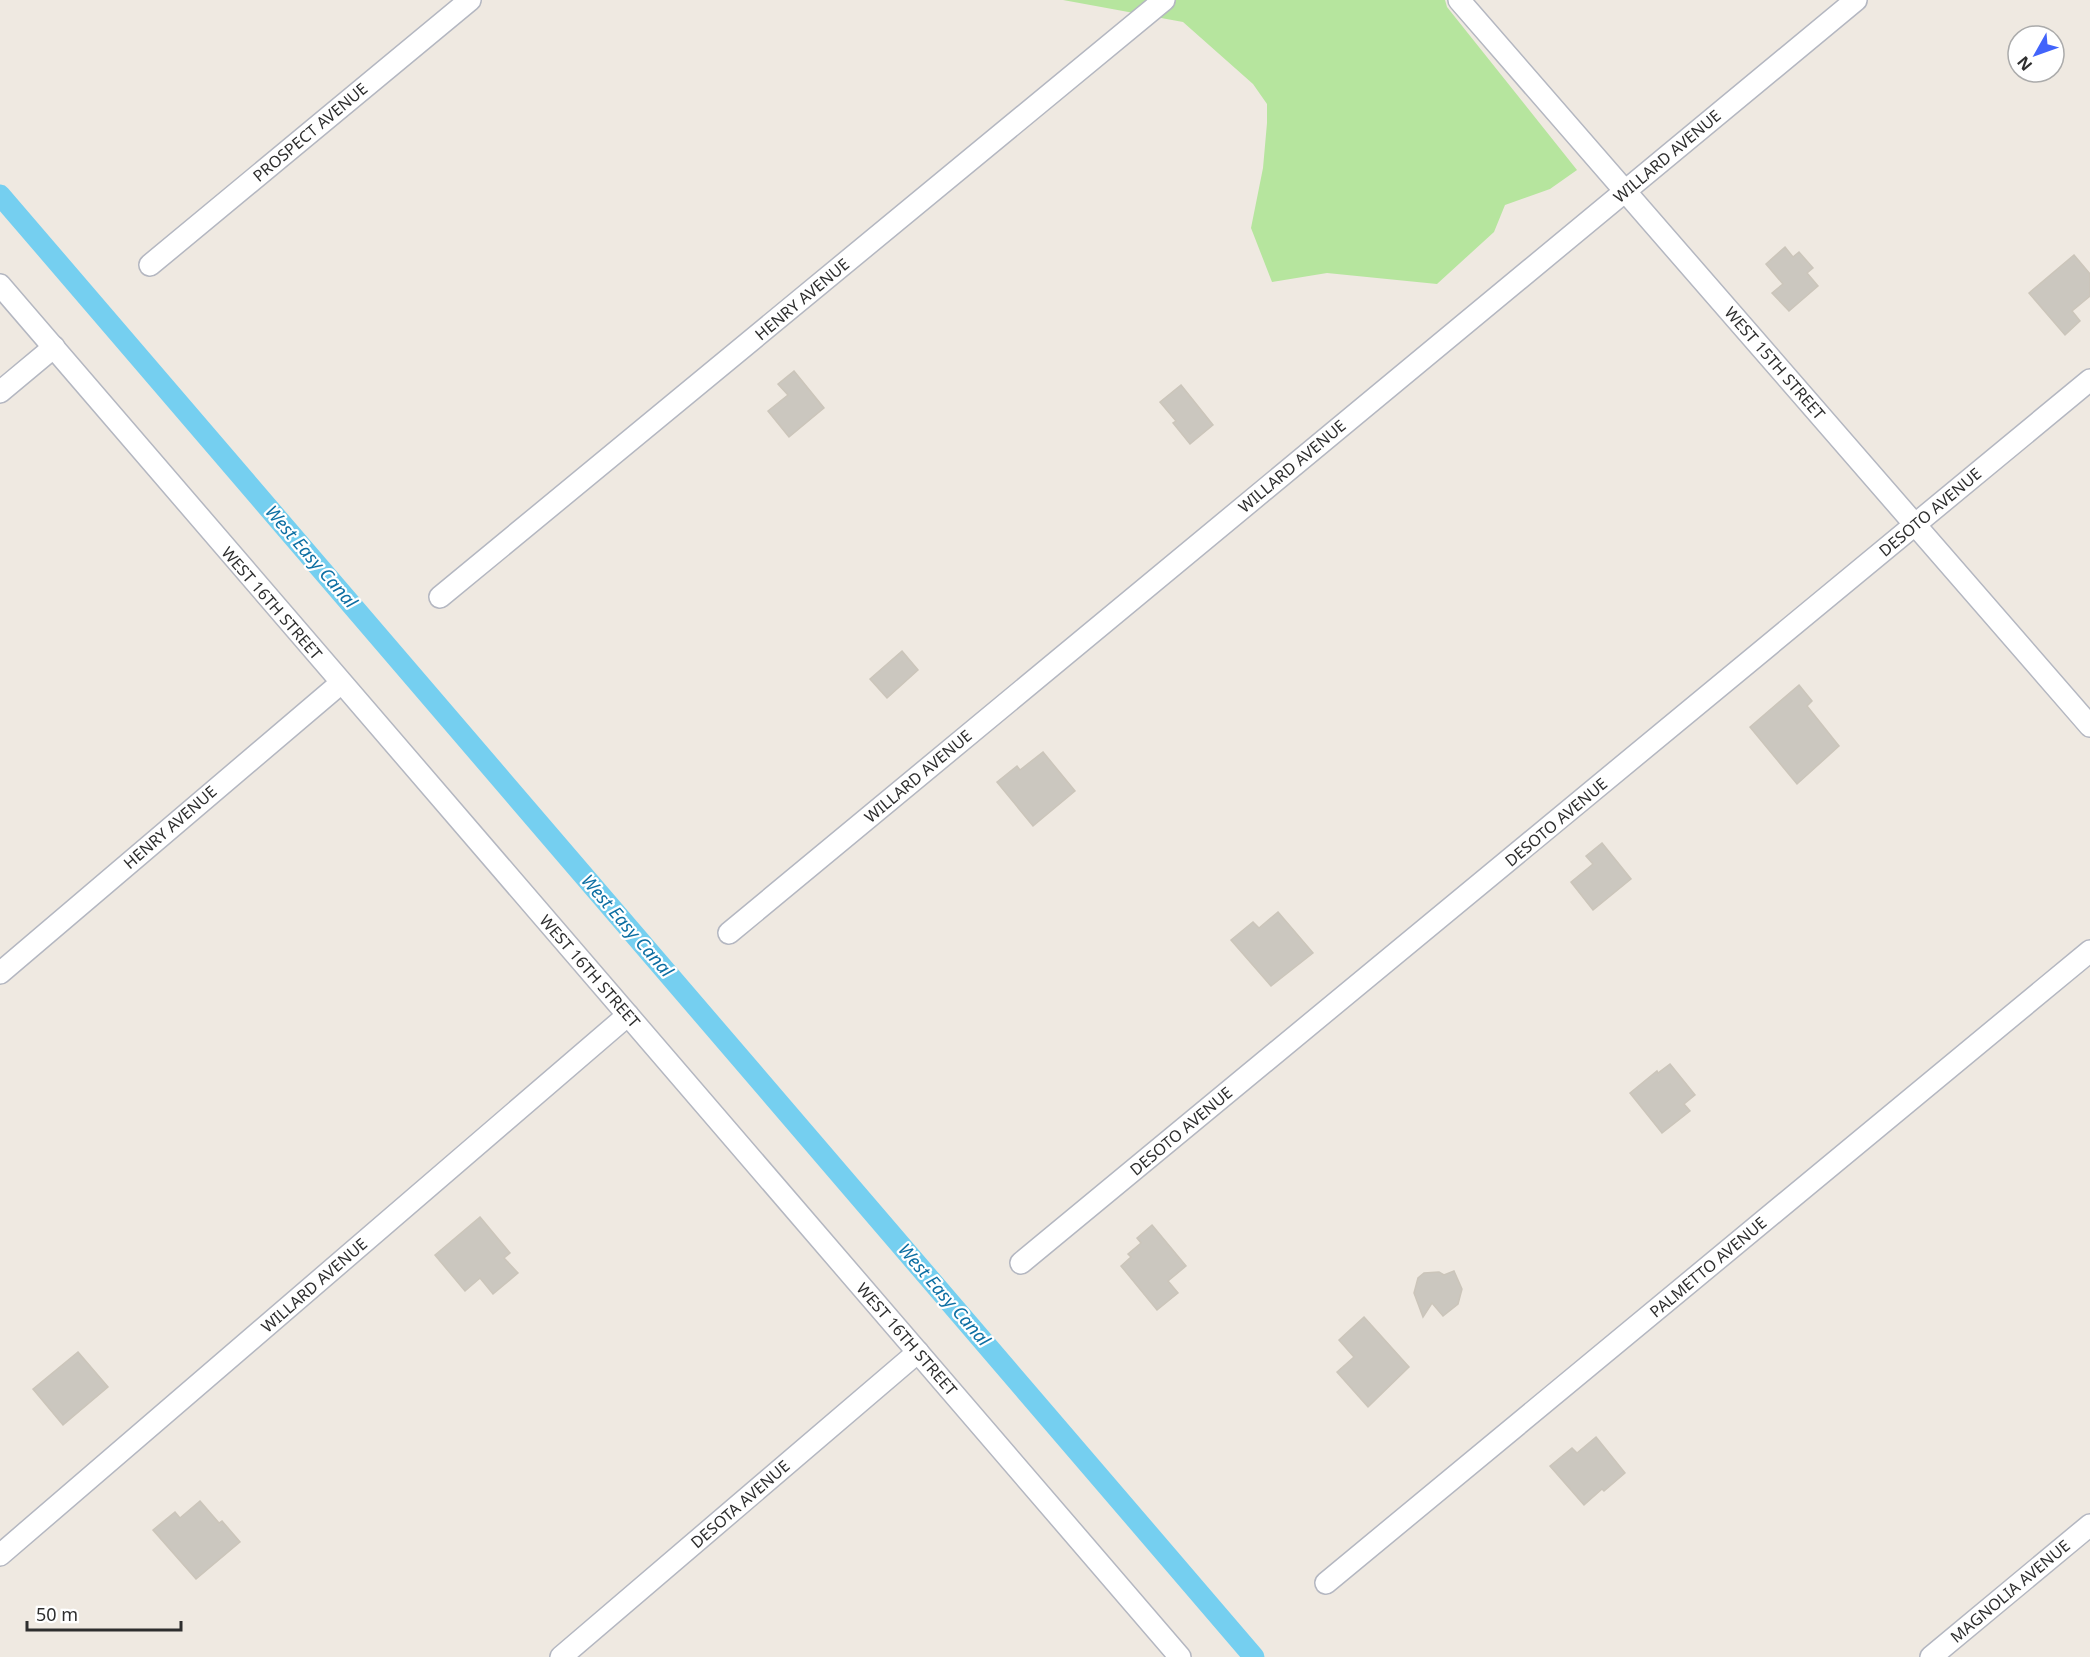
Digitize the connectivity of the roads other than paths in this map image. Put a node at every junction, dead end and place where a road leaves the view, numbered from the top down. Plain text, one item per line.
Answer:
1 (470, 0) edge
2 (1164, 0) edge
3 (1459, 0) edge
4 (1856, 0) edge
5 (1625, 190) junction
6 (150, 264) dead end
7 (0, 285) edge
8 (54, 347) junction
9 (2090, 380) edge
10 (0, 392) edge
11 (1915, 524) junction
12 (441, 597) dead end
13 (341, 683) junction
14 (2090, 726) edge
15 (729, 933) dead end
16 (2090, 951) edge
17 (0, 973) edge
18 (628, 1016) junction
19 (1021, 1263) dead end
20 (918, 1352) junction
21 (2090, 1525) edge
22 (0, 1555) edge
23 (1326, 1583) dead end
24 (561, 1657) edge
25 (1180, 1657) edge
26 (1931, 1657) edge

1 - 6 street, PROSPECT AVENUE
2 - 12 street, HENRY AVENUE
3 - 5 street, WEST 15TH STREET
4 - 5 street, WILLARD AVENUE
5 - 11 street, WEST 15TH STREET
5 - 15 street, WILLARD AVENUE
7 - 8 street, WEST 16TH STREET
8 - 10 street
8 - 13 street, WEST 16TH STREET
9 - 11 street, DESOTO AVENUE
11 - 14 street, WEST 15TH STREET
11 - 19 street, DESOTO AVENUE
13 - 17 street, HENRY AVENUE
13 - 18 street, WEST 16TH STREET
16 - 23 street, PALMETTO AVENUE
18 - 20 street, WEST 16TH STREET
18 - 22 street, WILLARD AVENUE
20 - 24 street, DESOTA AVENUE
20 - 25 street, WEST 16TH STREET
21 - 26 street, MAGNOLIA AVENUE

